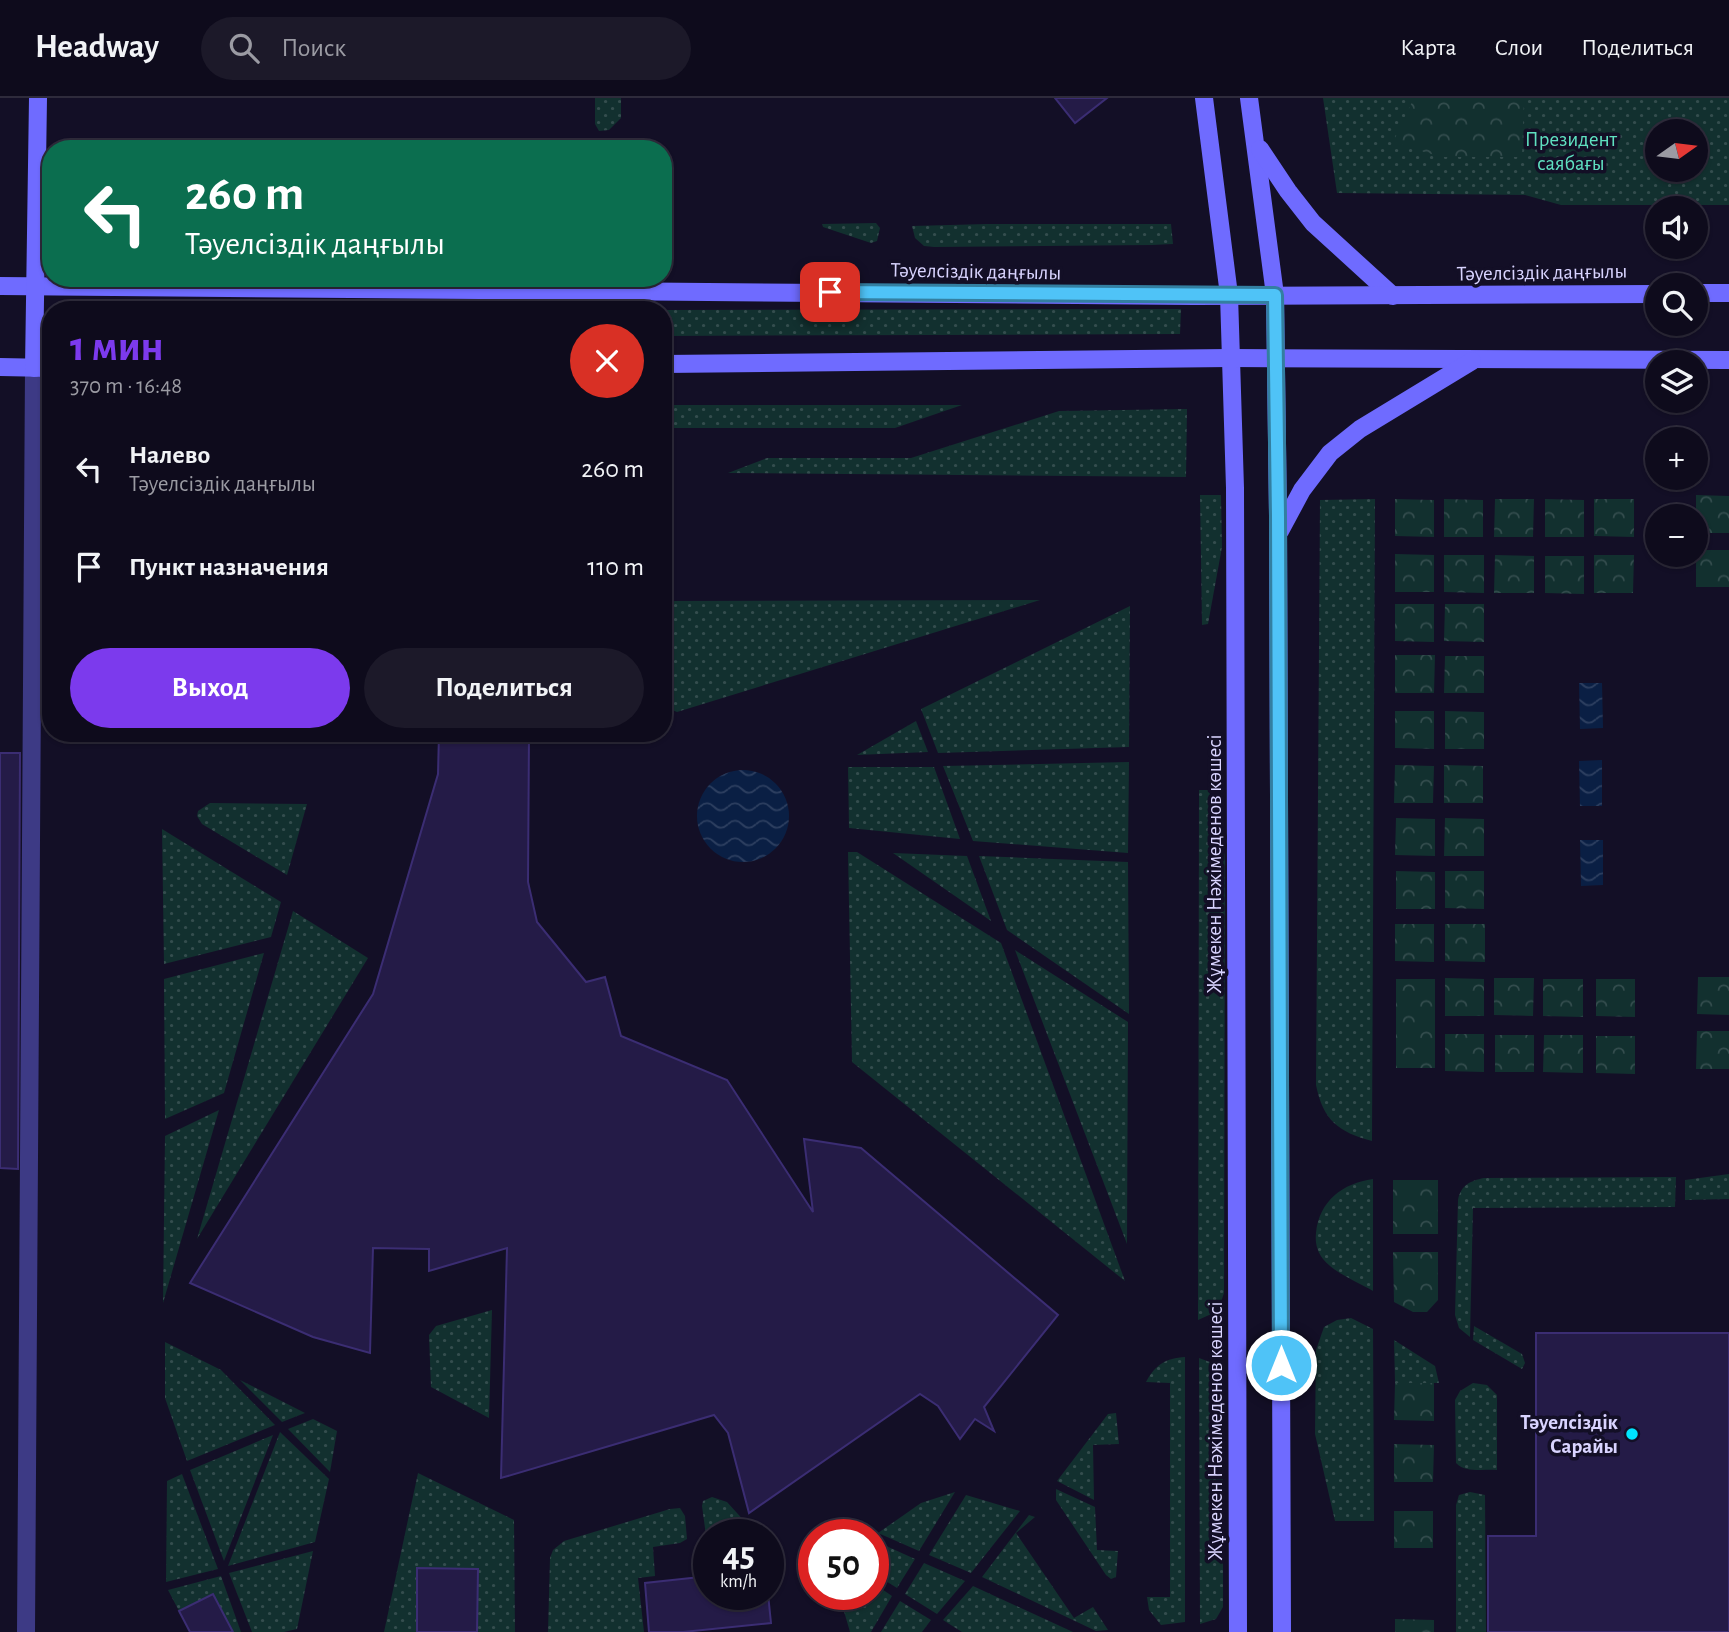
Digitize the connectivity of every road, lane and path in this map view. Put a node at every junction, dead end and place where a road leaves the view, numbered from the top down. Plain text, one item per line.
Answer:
1 (38, 98) edge
2 (1204, 98) edge
3 (1249, 98) edge
4 (1256, 143) junction
5 (0, 286) edge
6 (34, 287) junction
7 (1708, 293) edge
8 (1729, 293) edge
9 (1645, 294) edge
10 (1229, 295) junction
11 (1275, 295) junction
12 (1393, 296) junction
13 (1230, 358) junction
14 (42, 359) edge
15 (1276, 360) junction
16 (1473, 360) junction
17 (1729, 360) edge
18 (672, 363) edge
19 (0, 367) edge
20 (42, 368) edge
21 (42, 442) edge
22 (1278, 534) junction
23 (26, 1632) edge
24 (1238, 1632) edge
25 (1282, 1632) edge

1 - 6 main road
2 - 10 main road, Жұмекен Нәжімеденов көшесі
3 - 4 main road
4 - 11 main road
4 - 12 main road
5 - 6 main road, Тәуелсіздік даңғылы
6 - 10 main road, Тәуелсіздік даңғылы
6 - 14 main road
7 - 8 main road
9 - 12 main road, Тәуелсіздік даңғылы
10 - 11 main road, Тәуелсіздік даңғылы
10 - 13 main road, Жұмекен Нәжімеденов көшесі
11 - 12 main road, Тәуелсіздік даңғылы
11 - 15 main road
13 - 15 main road
13 - 18 main road
13 - 24 main road, Жұмекен Нәжімеденов көшесі
15 - 16 main road
15 - 22 main road
16 - 17 main road
16 - 22 main road
19 - 20 main road
21 - 23 street
22 - 25 main road

